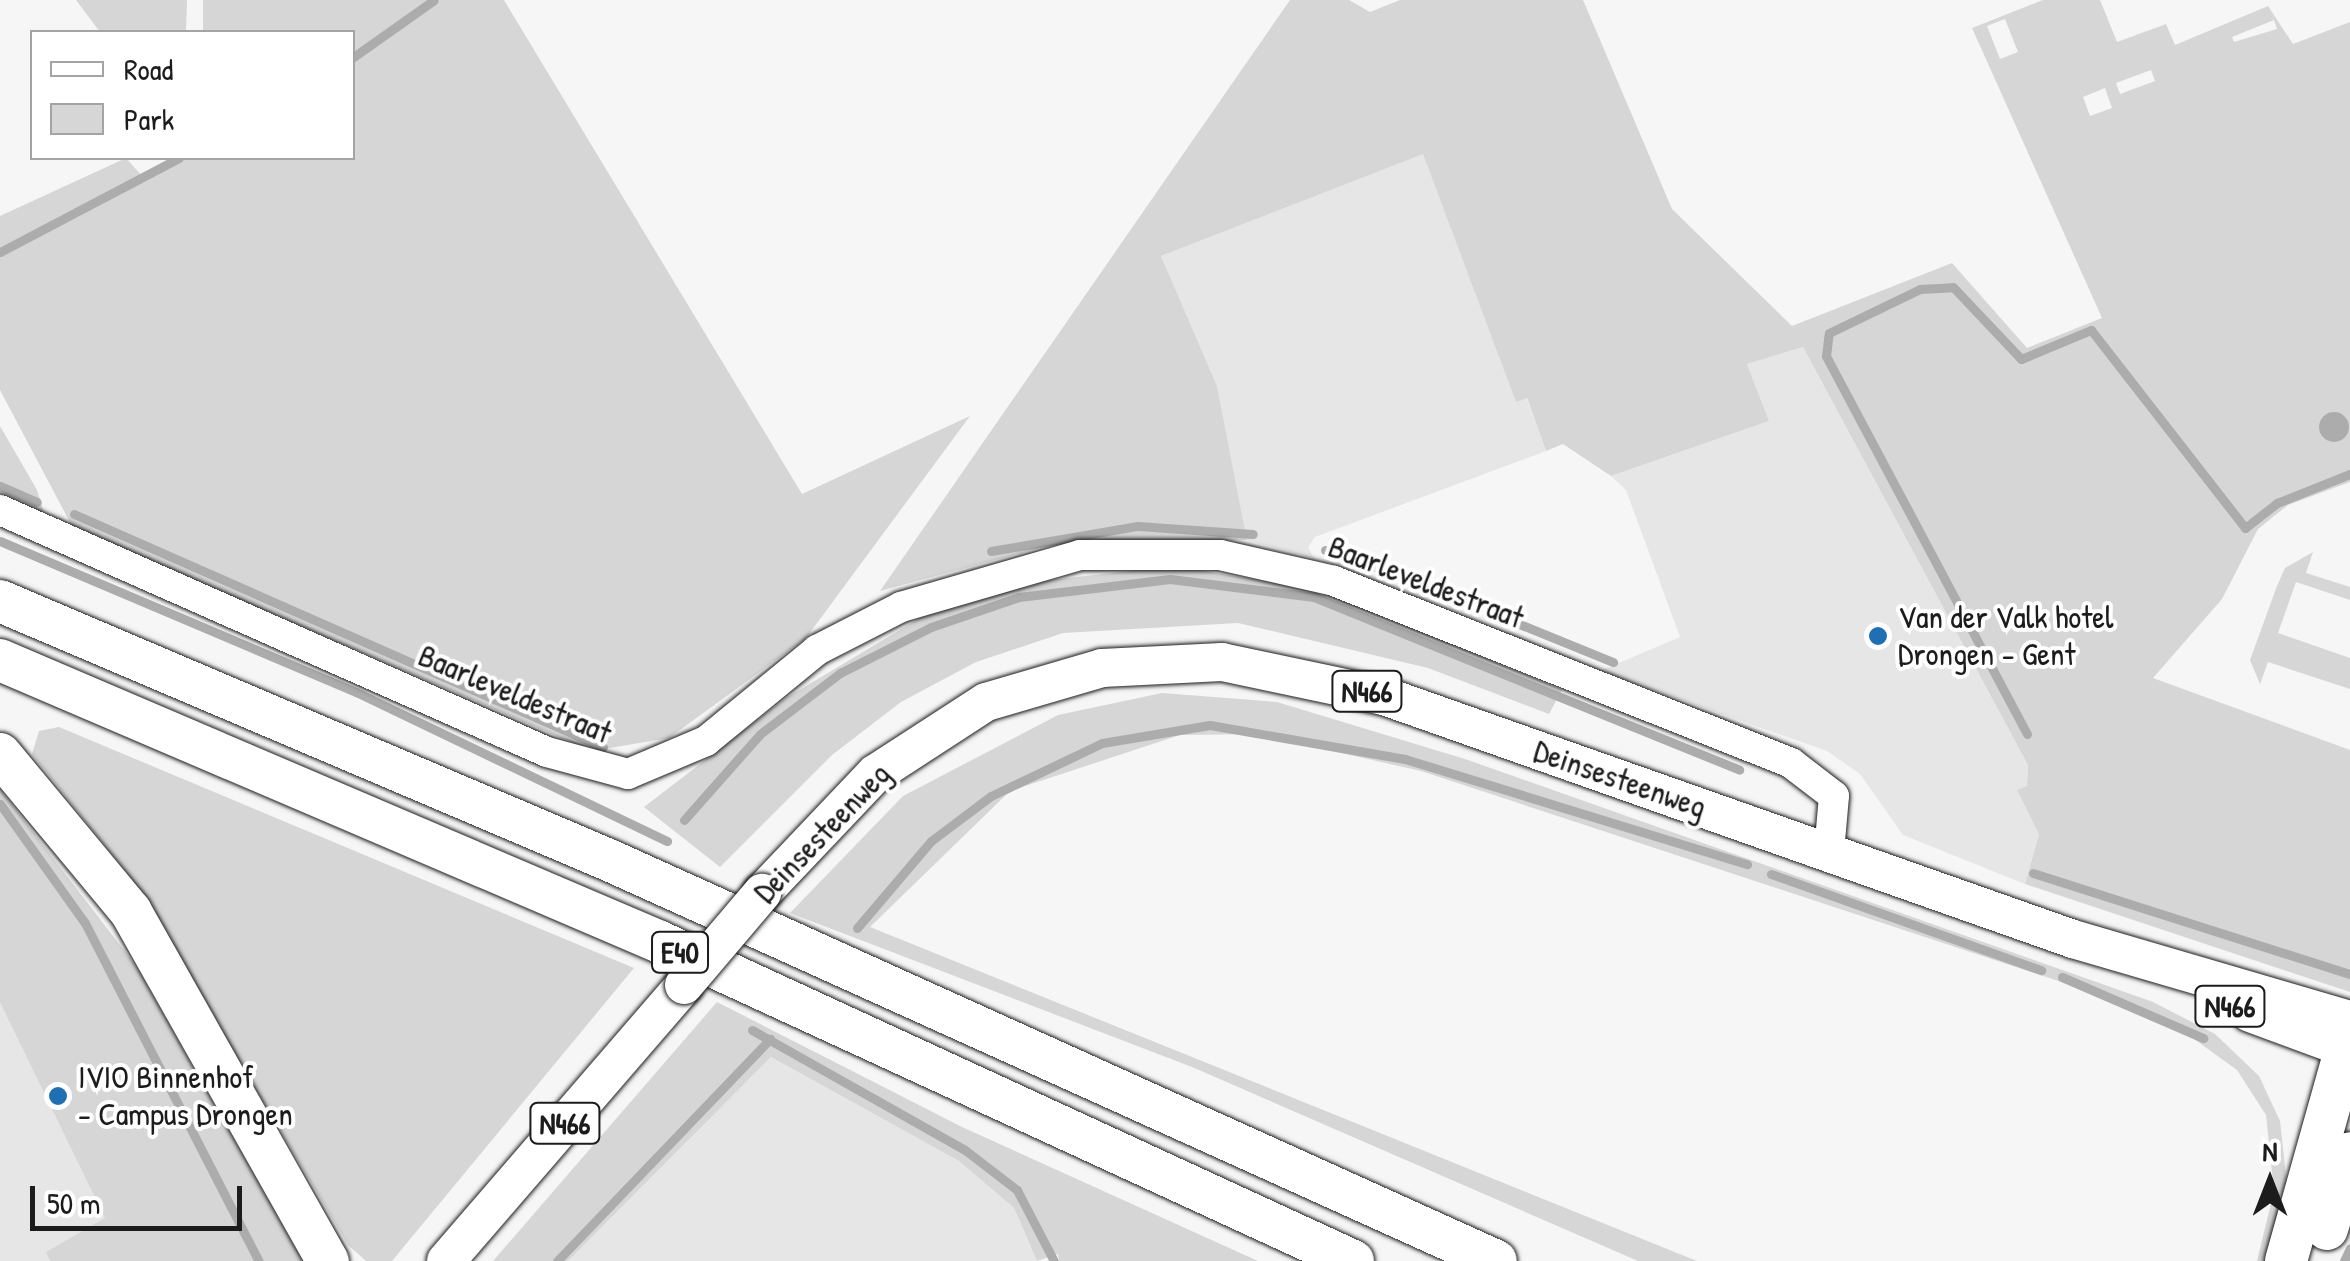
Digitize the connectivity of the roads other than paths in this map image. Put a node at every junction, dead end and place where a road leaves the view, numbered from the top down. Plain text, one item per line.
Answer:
1 (0, 510) edge
2 (0, 601) edge
3 (0, 660) edge
4 (0, 754) edge
5 (1829, 852) junction
6 (2348, 1034) edge
7 (2350, 1153) edge
8 (2331, 1233) edge
9 (328, 1261) edge
10 (446, 1261) edge
11 (1353, 1261) edge
12 (1496, 1261) edge
13 (2286, 1261) edge

1 - 5 street, Baarleveldestraat
2 - 12 highway, E40
3 - 11 highway, E40
4 - 9 highway
5 - 6 main road, Deinsesteenweg / N466
5 - 10 main road, Deinsesteenweg / N466, bridge
6 - 13 highway
7 - 8 highway

